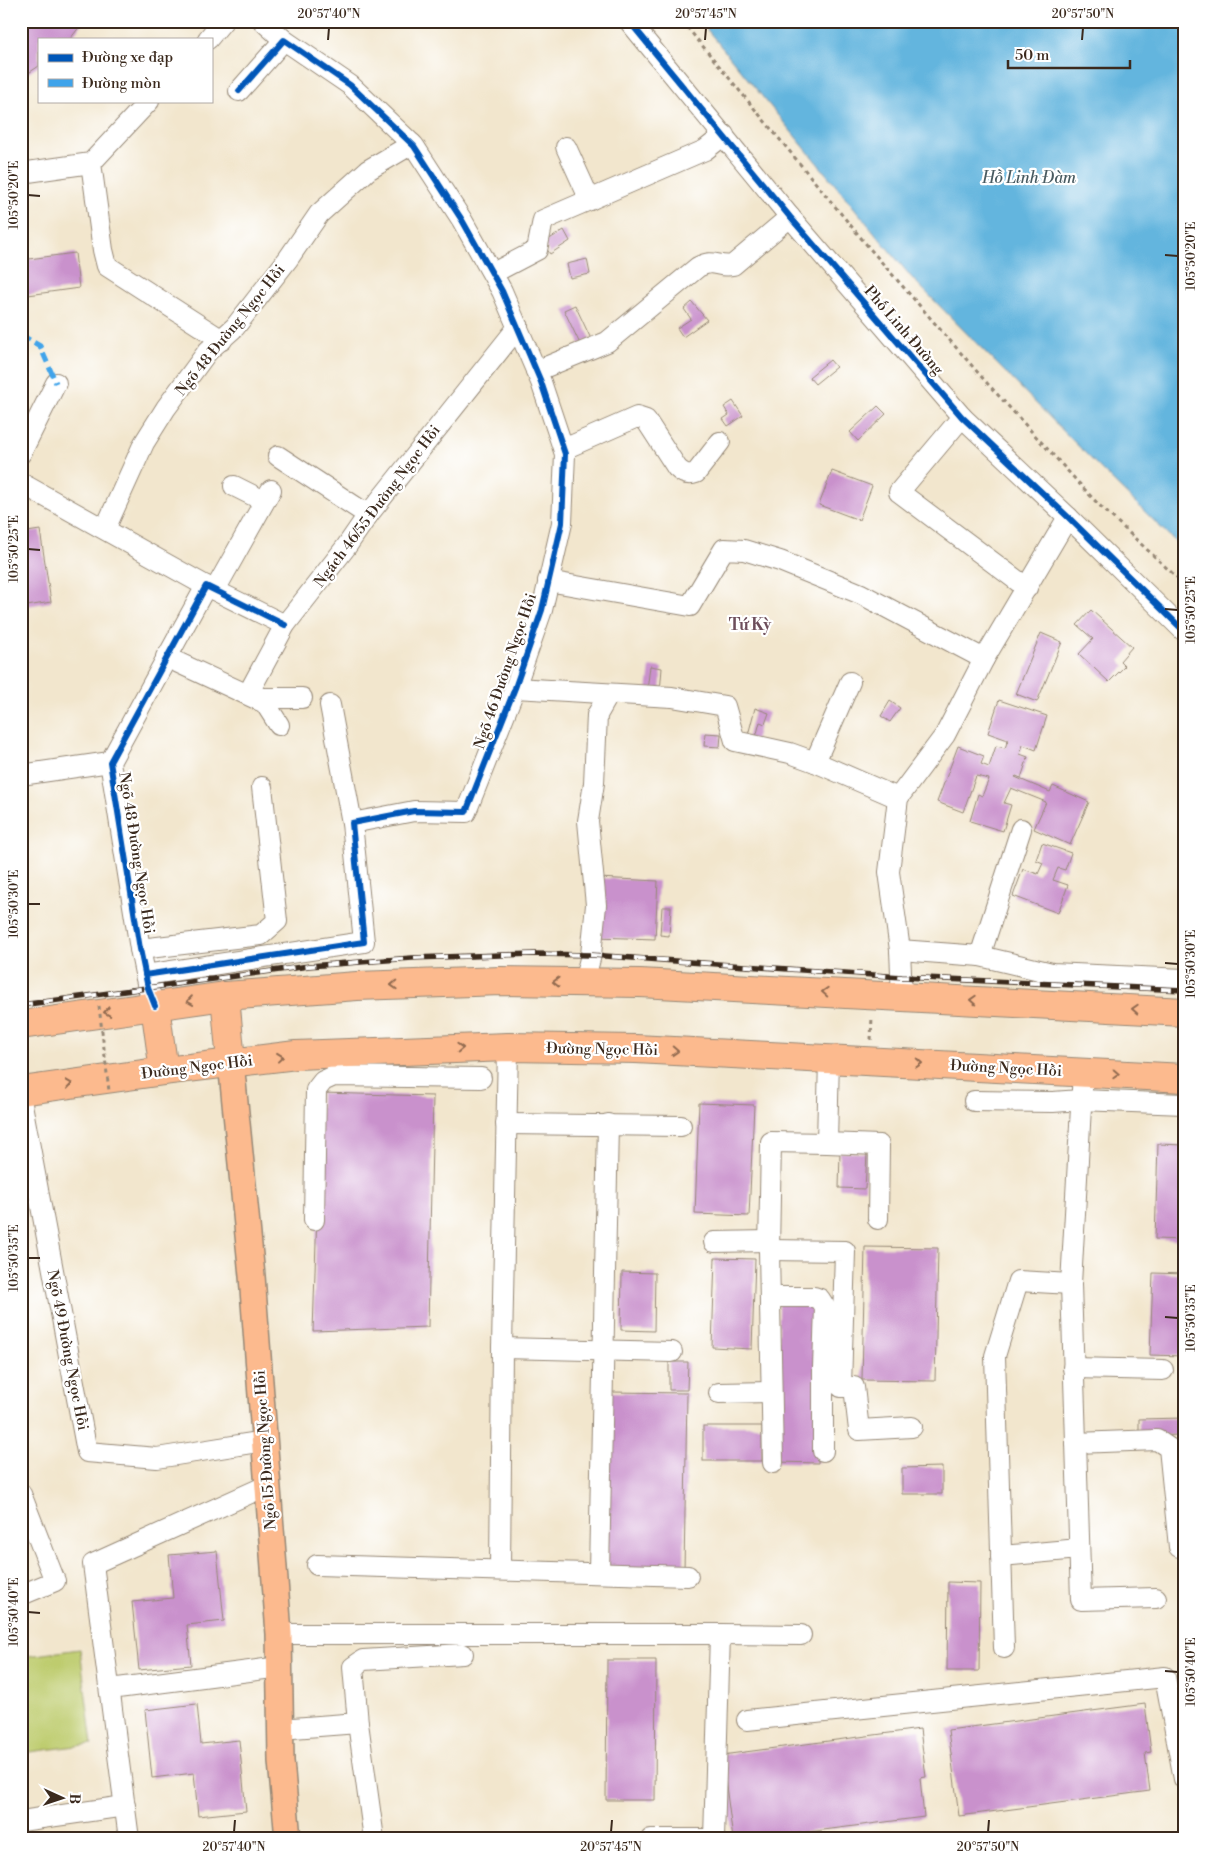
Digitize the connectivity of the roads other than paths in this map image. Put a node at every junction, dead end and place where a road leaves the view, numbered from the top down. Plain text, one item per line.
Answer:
1 (223, 21) edge
2 (263, 21) edge
3 (630, 21) edge
4 (209, 38) edge
5 (284, 40) junction
6 (239, 91) dead end
7 (148, 102) edge
8 (724, 135) junction
9 (412, 144) junction
10 (566, 147) dead end
11 (91, 164) junction
12 (21, 174) edge
13 (590, 200) junction
14 (790, 217) junction
15 (493, 272) junction
16 (518, 327) junction
17 (222, 340) junction
18 (536, 371) junction
19 (56, 384) dead end
20 (962, 417) junction
21 (720, 442) dead end
22 (564, 449) junction
23 (21, 453) edge
24 (278, 456) dead end
25 (21, 483) edge
26 (234, 486) dead end
27 (368, 515) junction
28 (1068, 517) junction
29 (105, 529) junction
30 (548, 581) junction
31 (211, 588) junction
32 (1027, 588) junction
33 (285, 626) junction
34 (1184, 631) edge
35 (166, 658) junction
36 (984, 659) junction
37 (850, 682) dead end
38 (516, 688) junction
39 (608, 694) junction
40 (257, 698) junction
41 (302, 698) dead end
42 (330, 705) dead end
43 (279, 725) dead end
44 (110, 762) junction
45 (815, 762) junction
46 (21, 775) edge
47 (262, 787) dead end
48 (898, 798) junction
49 (352, 823) junction
50 (1021, 829) dead end
51 (140, 949) junction
52 (900, 950) junction
53 (980, 956) junction
54 (145, 975) junction
55 (1184, 979) edge
56 (584, 982) junction
57 (225, 996) junction
58 (902, 996) junction
59 (155, 1006) junction
60 (1184, 1012) edge
61 (21, 1025) edge
62 (508, 1047) junction
63 (433, 1049) junction
64 (829, 1058) junction
65 (232, 1062) junction
66 (164, 1071) junction
67 (1083, 1072) junction
68 (432, 1078) junction
69 (481, 1078) dead end
70 (1184, 1078) edge
71 (21, 1092) edge
72 (21, 1100) edge
73 (1080, 1100) junction
74 (974, 1101) dead end
75 (1184, 1104) edge
76 (506, 1124) junction
77 (608, 1124) junction
78 (681, 1126) dead end
79 (827, 1143) junction
80 (878, 1219) dead end
81 (314, 1220) dead end
82 (714, 1242) dead end
83 (769, 1246) junction
84 (1071, 1284) junction
85 (770, 1297) junction
86 (502, 1348) junction
87 (603, 1350) junction
88 (672, 1352) dead end
89 (1073, 1368) junction
90 (1163, 1370) dead end
91 (771, 1392) junction
92 (719, 1393) dead end
93 (912, 1427) dead end
94 (264, 1441) junction
95 (1076, 1443) junction
96 (823, 1451) dead end
97 (773, 1463) dead end
98 (268, 1485) junction
99 (21, 1494) edge
100 (1179, 1547) dead end
101 (1080, 1548) junction
102 (1001, 1556) junction
103 (317, 1565) dead end
104 (500, 1570) junction
105 (599, 1572) junction
106 (688, 1576) dead end
107 (21, 1595) edge
108 (1156, 1598) dead end
109 (279, 1634) junction
110 (720, 1634) junction
111 (801, 1635) dead end
112 (1004, 1648) dead end
113 (463, 1654) dead end
114 (280, 1667) junction
115 (110, 1690) junction
116 (747, 1720) dead end
117 (358, 1723) junction
118 (280, 1728) junction
119 (1184, 1779) edge
120 (125, 1806) junction
121 (21, 1821) edge
122 (714, 1838) edge
123 (129, 1839) edge
124 (288, 1839) edge
125 (374, 1839) edge
126 (651, 1839) edge

1 - 4 street
2 - 5 street, Ngõ 46 Đường Ngọc Hồi
3 - 8 street, Phố Linh Đường
5 - 6 street
5 - 9 street, Ngõ 46 Đường Ngọc Hồi
7 - 11 street
8 - 13 street
8 - 14 street, Phố Linh Đường
9 - 15 street, Ngõ 46 Đường Ngọc Hồi
9 - 17 street, Ngõ 48 Đường Ngọc Hồi
10 - 13 street
11 - 12 street
11 - 17 street
13 - 15 street
14 - 18 street
14 - 20 street, Phố Linh Đường
15 - 16 street, Ngõ 46 Đường Ngọc Hồi
16 - 18 street, Ngõ 46 Đường Ngọc Hồi
16 - 27 street, Ngách 46/55 Đường Ngọc Hồi
17 - 29 street, Ngõ 48 Đường Ngọc Hồi
18 - 22 street, Ngõ 46 Đường Ngọc Hồi
19 - 23 street
20 - 28 street, Phố Linh Đường
20 - 32 street
21 - 22 street
22 - 30 street, Ngõ 46 Đường Ngọc Hồi
24 - 27 street
25 - 29 street
26 - 31 street, Ngõ 48 Đường Ngọc Hồi
27 - 33 street, Ngách 46/55 Đường Ngọc Hồi
28 - 32 street
28 - 34 street, Phố Linh Đường
29 - 31 street
30 - 36 street
30 - 38 street, Ngõ 46 Đường Ngọc Hồi
31 - 33 street
31 - 35 street, Ngõ 48 Đường Ngọc Hồi
32 - 36 street
33 - 40 street, Ngách 46/55 Đường Ngọc Hồi
35 - 40 street
35 - 44 street, Ngõ 48 Đường Ngọc Hồi
36 - 48 street
37 - 45 street
38 - 39 street
38 - 49 street, Ngõ 46 Đường Ngọc Hồi
39 - 45 street
39 - 56 street
40 - 41 street
40 - 43 street
42 - 49 street
44 - 46 street
44 - 51 street, Ngõ 48 Đường Ngọc Hồi
45 - 48 street
47 - 51 street
48 - 52 street
49 - 54 street
50 - 53 street
51 - 54 street, Ngõ 48 Đường Ngọc Hồi
52 - 53 street
52 - 58 street
53 - 55 street
54 - 59 street, Ngõ 48 Đường Ngọc Hồi
56 -> 57 highway
58 -> 56 highway
57 -> 59 highway
57 - 65 highway
60 -> 58 highway
59 -> 61 highway
59 - 66 highway
63 -> 62 highway, Đường Ngọc Hồi
62 -> 64 highway, Đường Ngọc Hồi
62 - 76 street
65 -> 63 highway, Đường Ngọc Hồi
63 - 68 street
64 -> 67 highway, Đường Ngọc Hồi
64 - 79 street
65 - 66 highway, Đường Ngọc Hồi
65 - 94 main road, Ngõ 15 Đường Ngọc Hồi
71 -> 66 highway, Đường Ngọc Hồi
67 -> 70 highway, Đường Ngọc Hồi
67 - 73 street
68 - 69 street
68 - 81 street
72 - 94 street, Ngõ 49 Đường Ngọc Hồi
73 - 74 street
73 - 75 street
73 - 84 street
76 - 77 street
76 - 86 street
77 - 78 street
77 - 87 street
79 - 80 street
79 - 83 street
82 - 83 street
83 - 85 street
83 - 93 street
84 - 89 street
84 - 102 street
85 - 91 street
85 - 96 street
86 - 87 street
86 - 104 street
87 - 88 street
87 - 105 street
89 - 90 street
89 - 95 street
91 - 92 street
91 - 97 street
94 - 98 main road, Ngõ 15 Đường Ngọc Hồi
95 - 100 street
95 - 101 street
98 - 109 main road, Ngõ 15 Đường Ngọc Hồi
98 - 115 street
99 - 107 street
101 - 102 street
101 - 108 street
102 - 112 street
103 - 104 street
104 - 105 street
105 - 106 street
109 - 110 street
109 - 114 main road, Ngõ 15 Đường Ngọc Hồi
110 - 111 street
110 - 122 street
113 - 117 street
114 - 115 street
114 - 118 main road, Ngõ 15 Đường Ngọc Hồi
115 - 120 street
116 - 119 street
117 - 118 street
117 - 125 street
118 - 124 main road, Ngõ 15 Đường Ngọc Hồi
120 - 121 street
120 - 123 street
122 - 126 street

